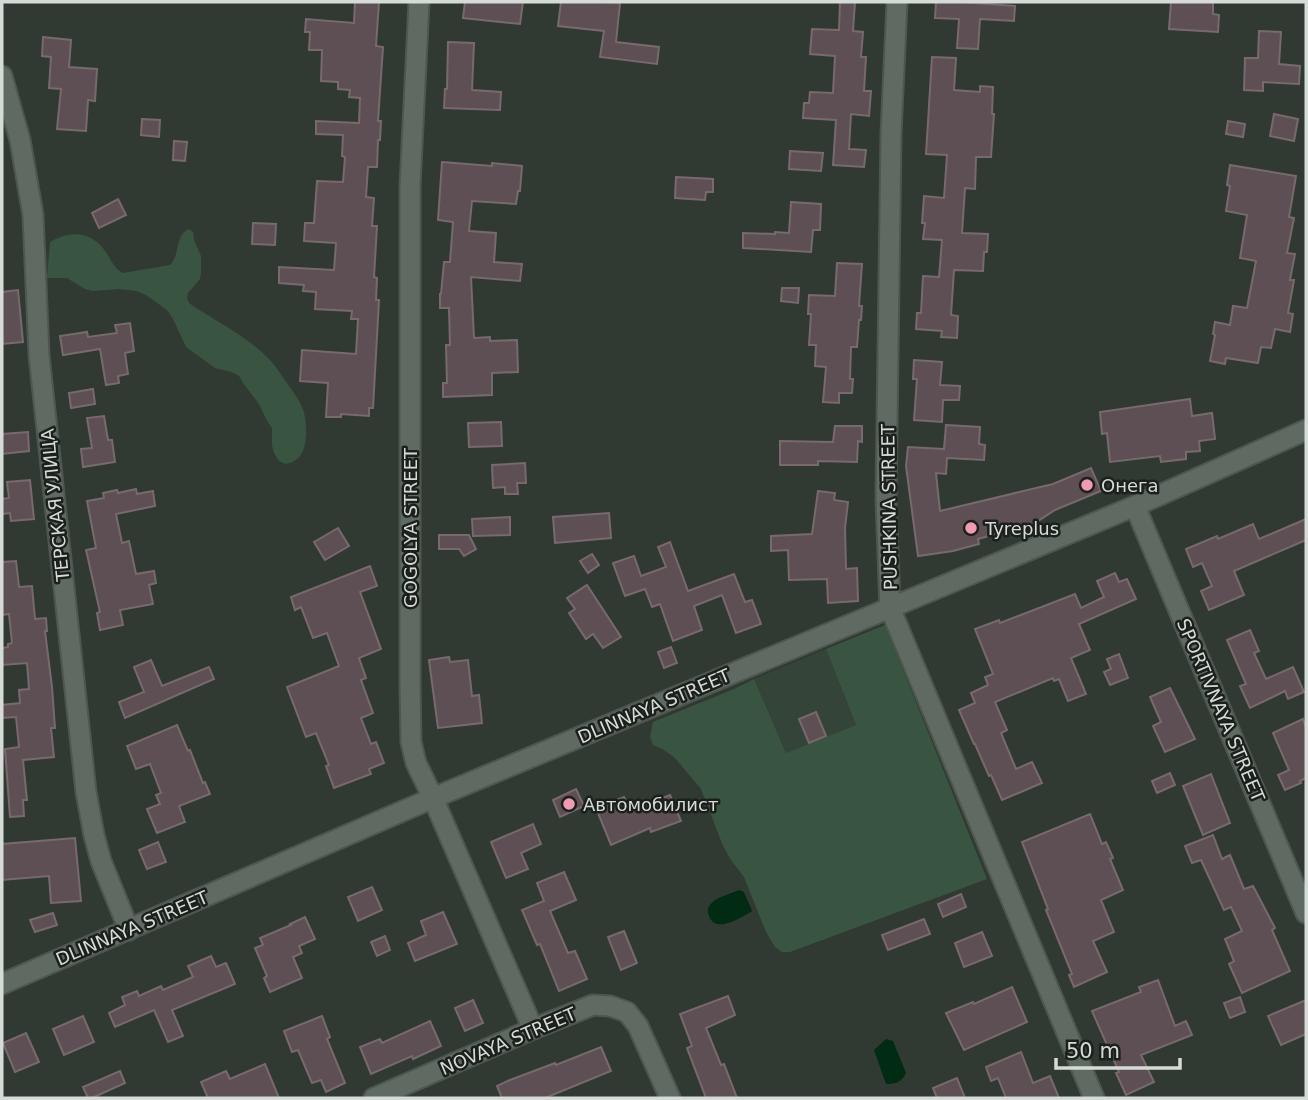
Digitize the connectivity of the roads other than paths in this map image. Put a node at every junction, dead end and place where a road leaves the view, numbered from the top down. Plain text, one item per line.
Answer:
1 (419, 2) edge
2 (897, 2) edge
3 (2, 76) edge
4 (1306, 430) edge
5 (1135, 506) junction
6 (890, 608) junction
7 (433, 798) junction
8 (1306, 914) edge
9 (129, 930) junction
10 (2, 984) edge
11 (533, 1029) junction
12 (374, 1098) edge
13 (670, 1098) edge
14 (1094, 1098) edge

1 - 7 street, GOGOLYA STREET
2 - 6 street, PUSHKINA STREET
3 - 9 street, ТЕРСКАЯ УЛИЦА
4 - 5 street, DLINNAYA STREET
5 - 6 street, DLINNAYA STREET
5 - 8 street, SPORTIVNAYA STREET
6 - 7 street, DLINNAYA STREET
6 - 14 street, PUSHKINA STREET
7 - 9 street, DLINNAYA STREET
7 - 11 street, GOGOLYA STREET
9 - 10 street, DLINNAYA STREET
11 - 12 street, NOVAYA STREET
11 - 13 street, NOVAYA STREET

